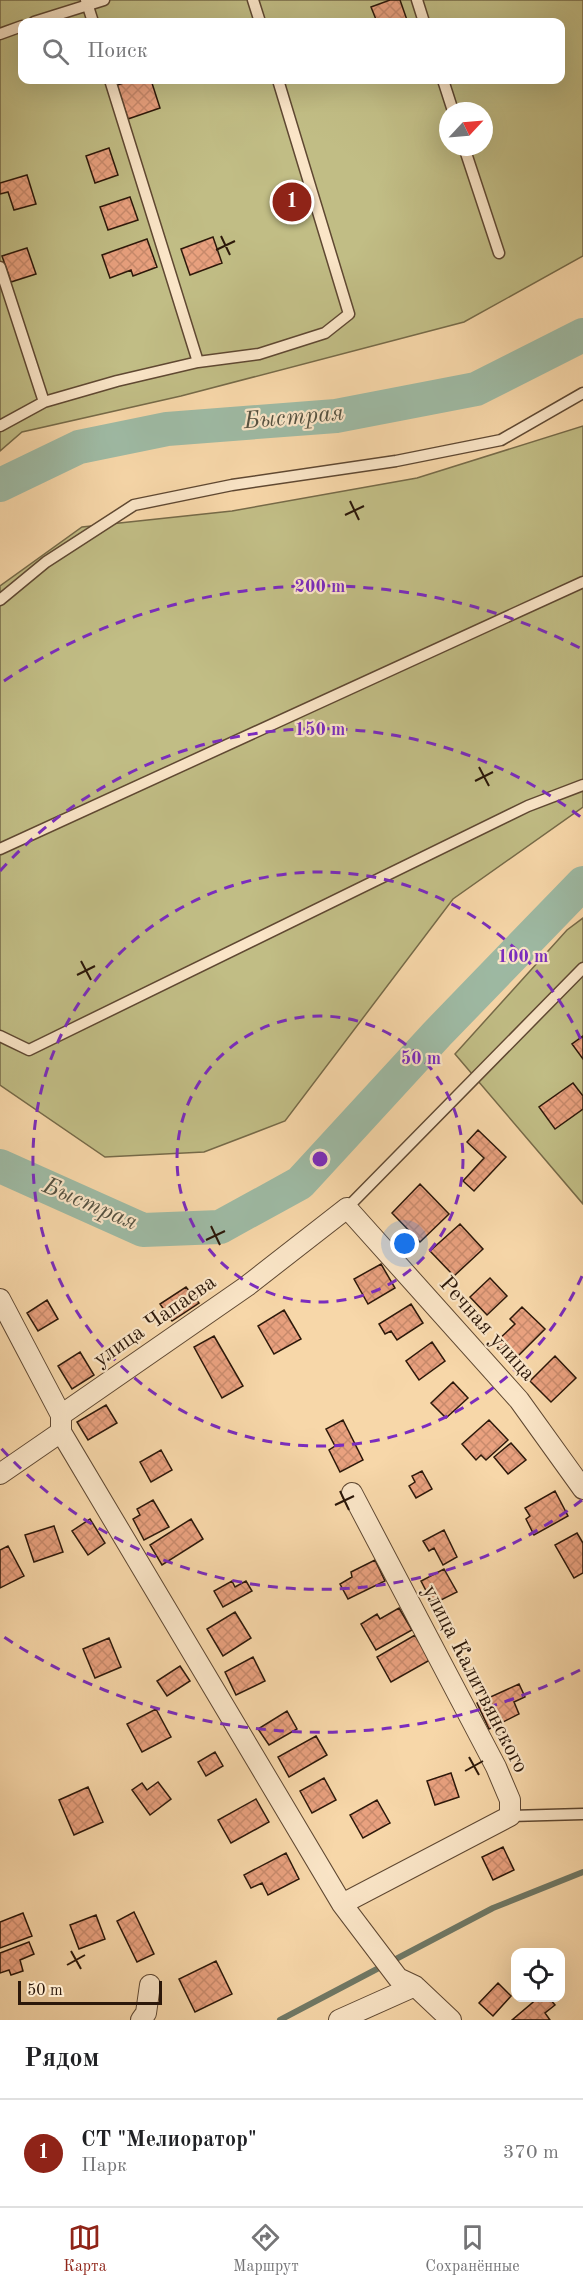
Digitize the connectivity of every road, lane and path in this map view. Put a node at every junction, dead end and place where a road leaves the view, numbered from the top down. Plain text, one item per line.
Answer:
1 (104, 0) edge
2 (254, 0) edge
3 (417, 0) edge
4 (87, 3) edge
5 (45, 18) edge
6 (92, 18) edge
7 (259, 18) edge
8 (423, 18) edge
9 (18, 27) edge
10 (0, 33) edge
11 (111, 84) edge
12 (279, 84) edge
13 (443, 84) edge
14 (450, 102) edge
15 (467, 156) edge
16 (499, 253) dead end
17 (0, 267) edge
18 (198, 362) junction
19 (583, 393) edge
20 (44, 402) junction
21 (0, 426) edge
22 (583, 582) edge
23 (0, 600) edge
24 (583, 785) edge
25 (0, 849) edge
26 (583, 968) edge
27 (0, 1036) edge
28 (347, 1209) junction
29 (0, 1299) edge
30 (61, 1424) junction
31 (0, 1474) edge
32 (583, 1489) edge
33 (352, 1493) dead end
34 (583, 1814) edge
35 (510, 1816) junction
36 (346, 1911) junction
37 (406, 1982) junction
38 (150, 1985) dead end
39 (141, 2020) edge
40 (339, 2020) edge
41 (451, 2020) edge

1 - 4 lane
2 - 7 lane
3 - 8 lane
4 - 5 lane
4 - 6 lane
9 - 10 lane
11 - 18 lane
12 - 18 lane
13 - 14 lane
15 - 16 lane
17 - 20 lane
18 - 20 lane
19 - 23 lane
20 - 21 lane
22 - 25 lane
24 - 27 lane
26 - 28 lane
28 - 30 street, улица Чапаева
28 - 32 street, Речная улица
29 - 30 street
30 - 31 street, улица Чапаева
30 - 36 street
33 - 35 street, улица Калитвянского
34 - 35 lane
35 - 36 street
36 - 37 street
37 - 40 street
37 - 41 street
38 - 39 street

